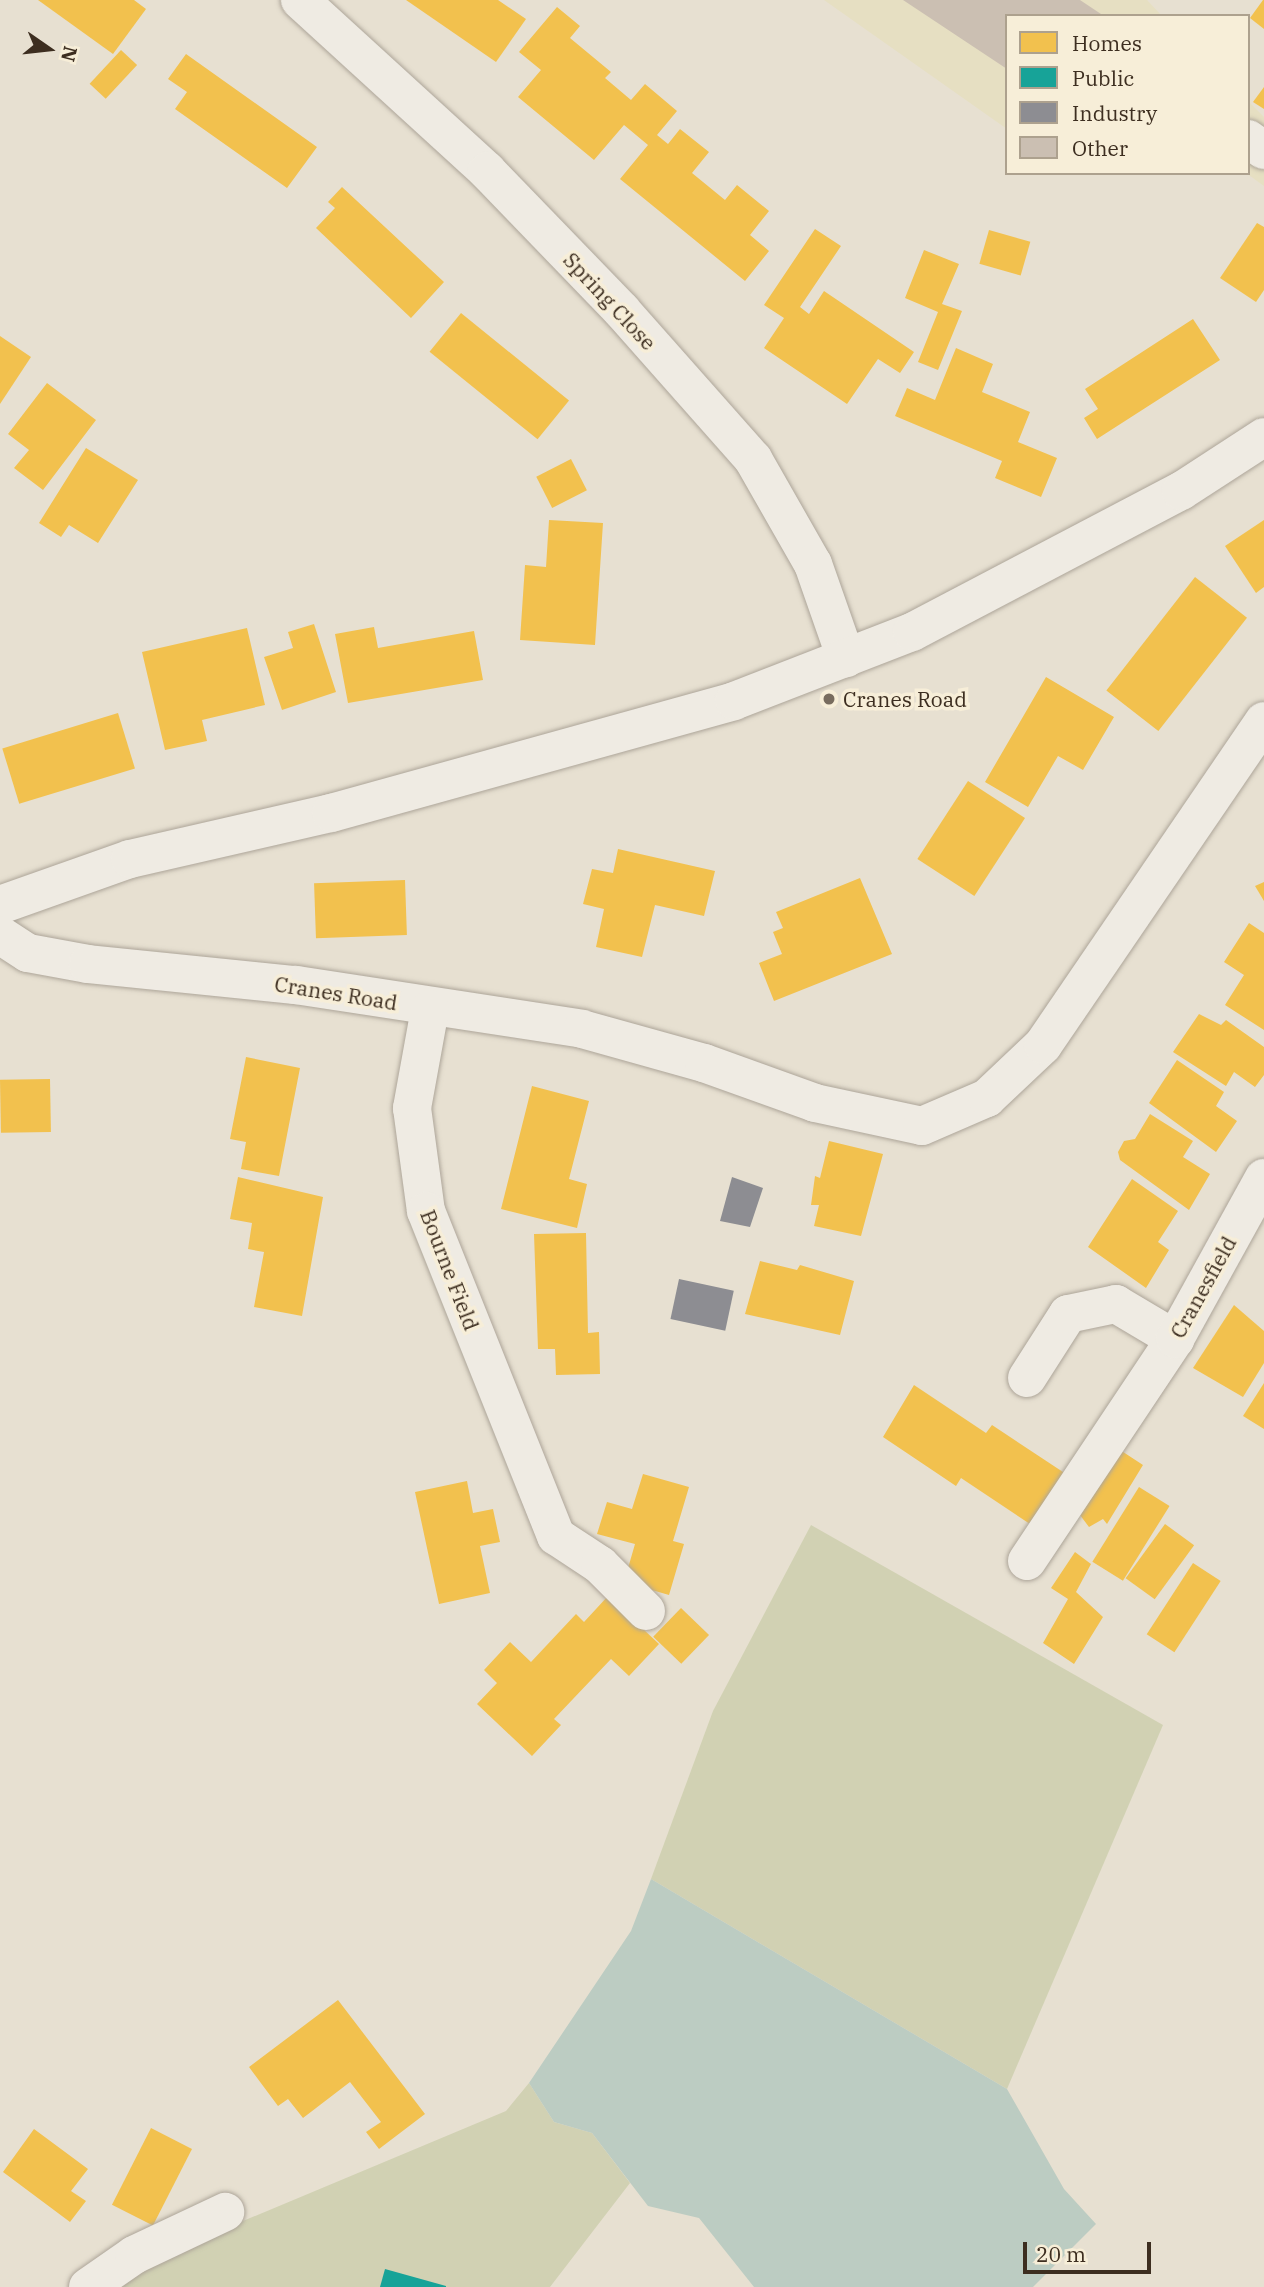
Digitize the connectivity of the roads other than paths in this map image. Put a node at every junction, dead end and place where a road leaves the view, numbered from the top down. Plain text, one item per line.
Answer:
1 (300, 0) edge
2 (1264, 437) edge
3 (846, 659) junction
4 (1264, 721) edge
5 (0, 905) edge
6 (0, 935) edge
7 (430, 1009) junction
8 (1259, 1201) edge
9 (1175, 1339) junction
10 (1027, 1378) dead end
11 (1027, 1561) dead end
12 (646, 1611) dead end
13 (225, 2212) dead end
14 (88, 2287) edge

1 - 3 street, Spring Close
2 - 3 street
3 - 5 street
4 - 7 street, Cranes Road
6 - 7 street, Cranes Road
7 - 12 street, Bourne Field
8 - 9 street, Cranesfield
9 - 10 street
9 - 11 street, Cranesfield
13 - 14 street

